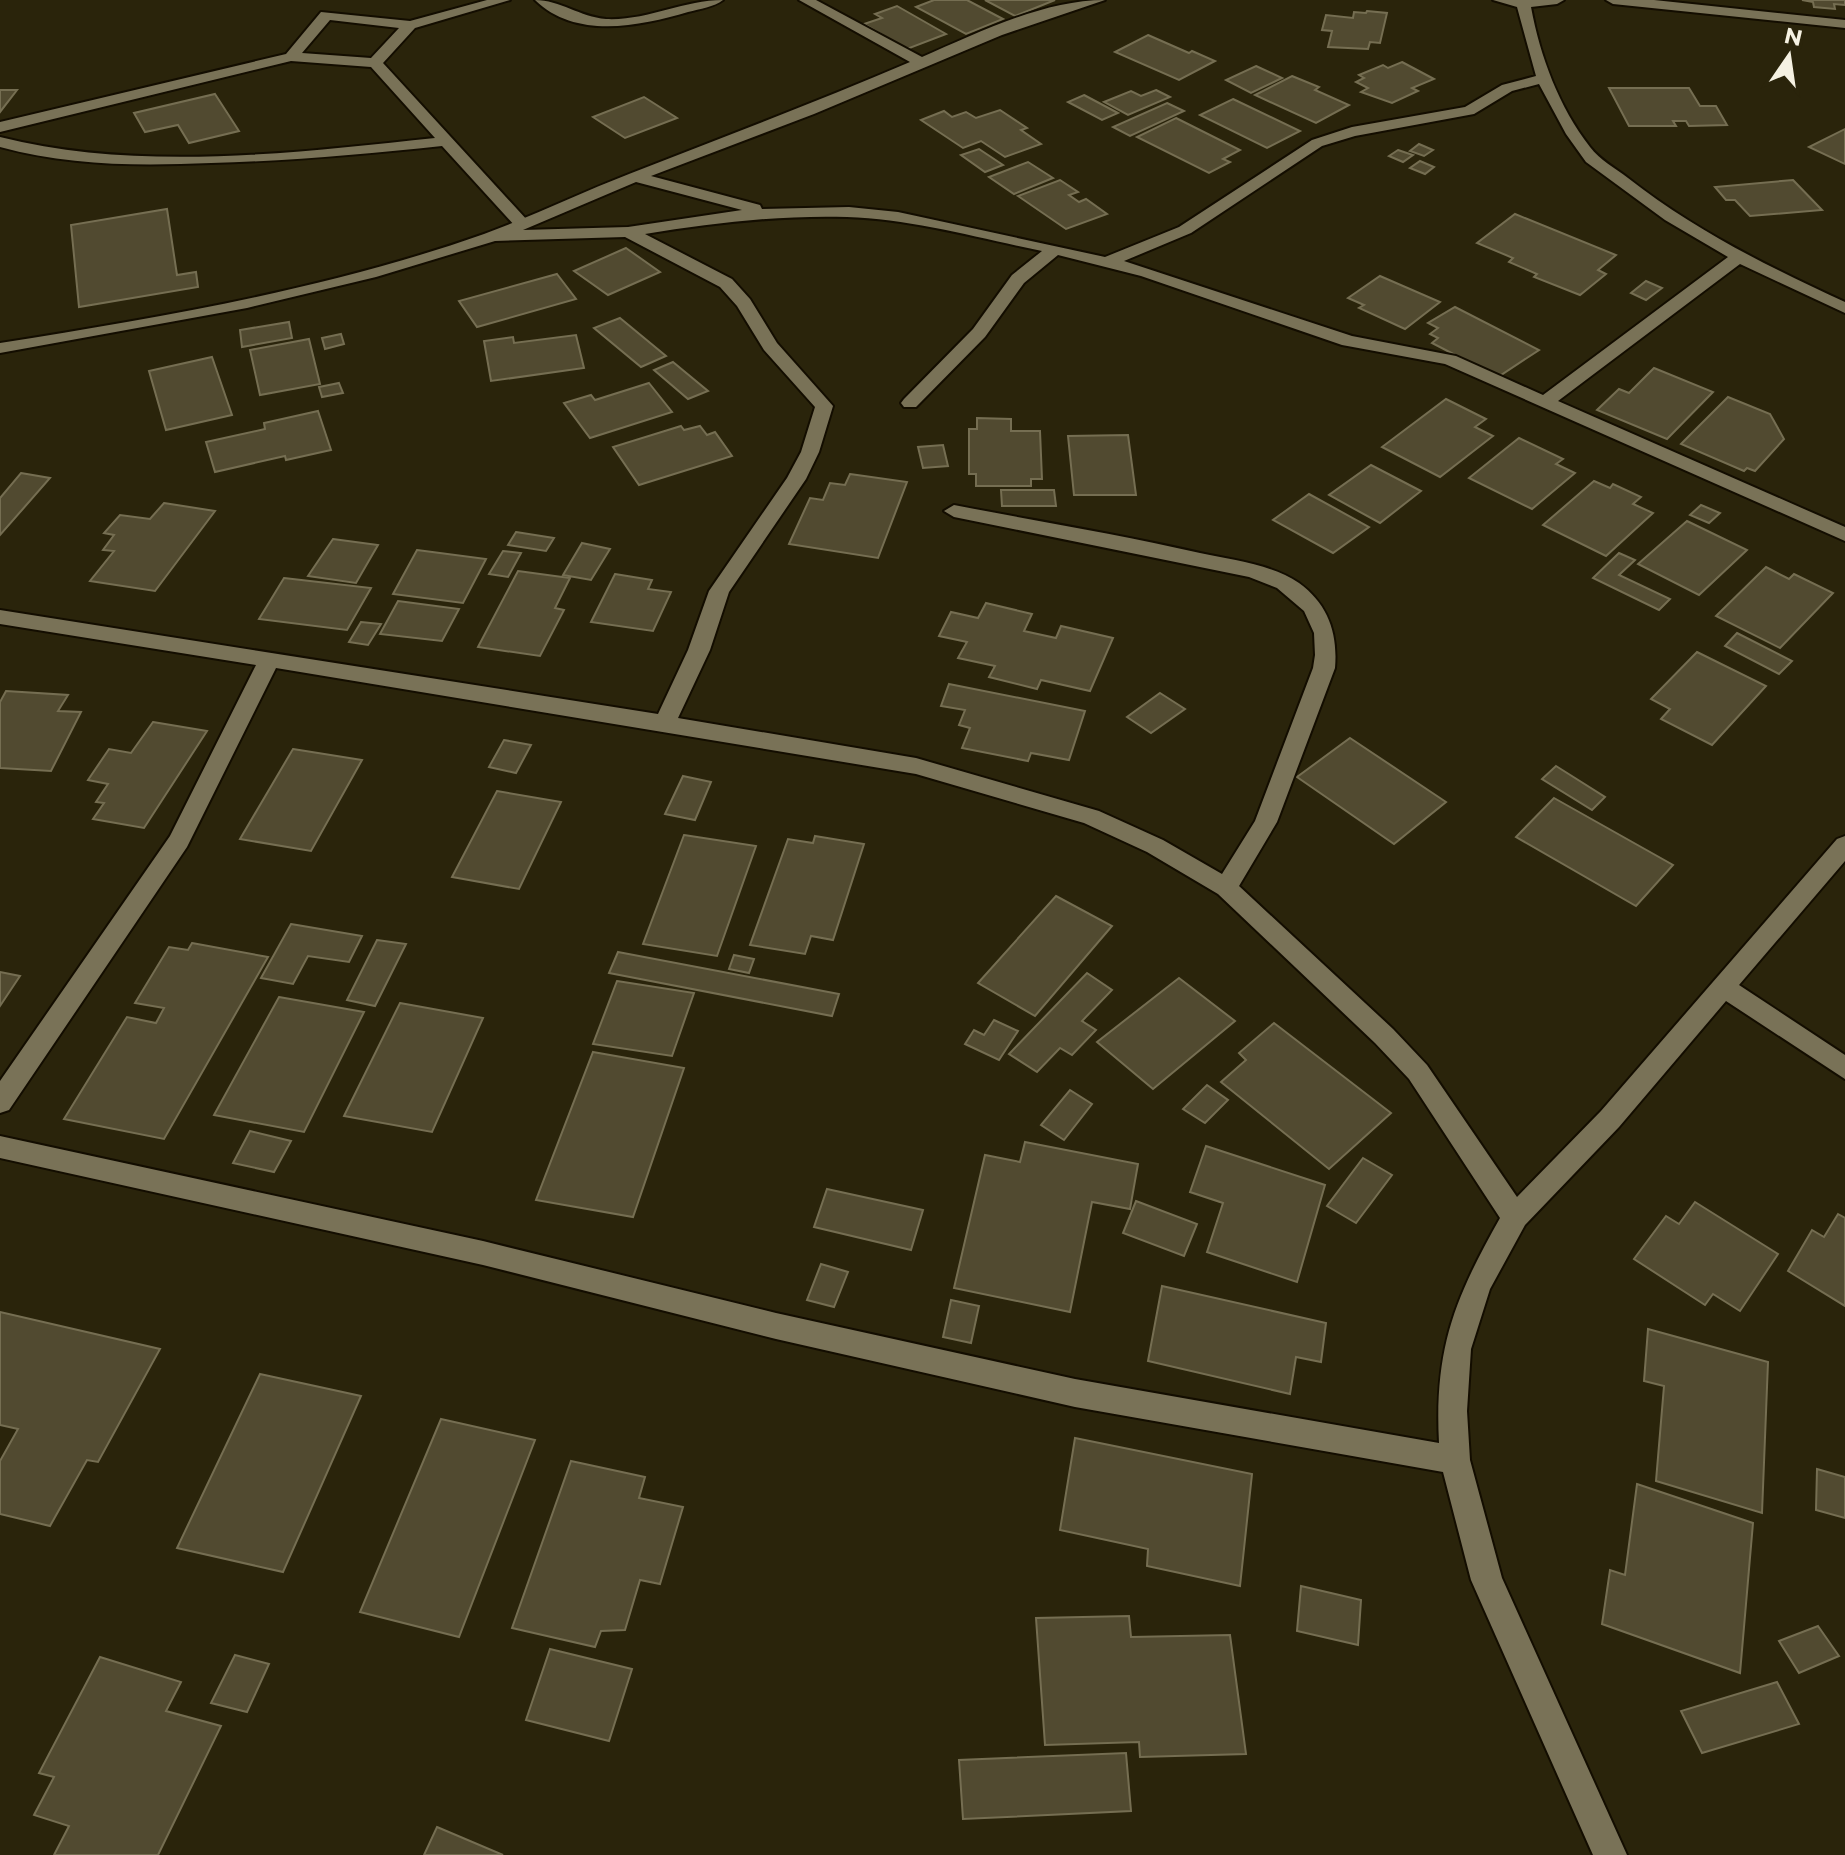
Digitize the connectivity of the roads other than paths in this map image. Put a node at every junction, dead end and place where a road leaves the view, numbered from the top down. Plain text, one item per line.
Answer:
1 (313, 0) edge
2 (503, 0) edge
3 (542, 0) edge
4 (716, 0) edge
5 (806, 0) edge
6 (1098, 0) edge
7 (1500, 0) edge
8 (1557, 0) edge
9 (1613, 0) edge
10 (1523, 2) edge
11 (326, 15) junction
12 (1845, 24) edge
13 (410, 25) junction
14 (291, 57) junction
15 (919, 61) junction
16 (375, 63) junction
17 (1543, 79) junction
18 (0, 127) edge
19 (446, 141) junction
20 (0, 142) edge
21 (635, 177) junction
22 (768, 213) junction
23 (522, 224) junction
24 (628, 232) junction
25 (491, 236) junction
26 (1055, 249) junction
27 (1739, 257) junction
28 (1109, 261) junction
29 (1845, 308) edge
30 (0, 348) edge
31 (1545, 402) junction
32 (910, 403) dead end
33 (954, 511) dead end
34 (1845, 535) edge
35 (0, 617) edge
36 (270, 659) junction
37 (665, 723) junction
38 (1845, 845) edge
39 (1226, 888) junction
40 (1723, 987) junction
41 (1845, 1068) edge
42 (0, 1102) edge
43 (0, 1147) edge
44 (1515, 1217) junction
45 (1455, 1460) junction
46 (1610, 1855) edge

1 - 11 street
2 - 13 street
3 - 4 street
5 - 15 street
6 - 15 street
7 - 10 street
8 - 10 street
9 - 12 street
10 - 17 street
11 - 13 street
11 - 14 street
13 - 16 street
14 - 16 street
14 - 18 street
15 - 21 street
16 - 19 street
17 - 27 street
17 - 28 street
19 - 20 street
19 - 23 street
21 - 22 street
21 - 23 street
22 - 24 street
22 - 26 street
23 - 25 street
24 - 25 street
24 - 37 street
25 - 30 street
26 - 28 street
26 - 32 street
27 - 29 street
27 - 31 street
28 - 31 street
31 - 34 street
33 - 39 street
35 - 36 street
36 - 37 street
36 - 42 street
37 - 39 street
38 - 40 street
39 - 44 street
40 - 41 street
40 - 44 street
43 - 45 street
44 - 45 street
45 - 46 street

